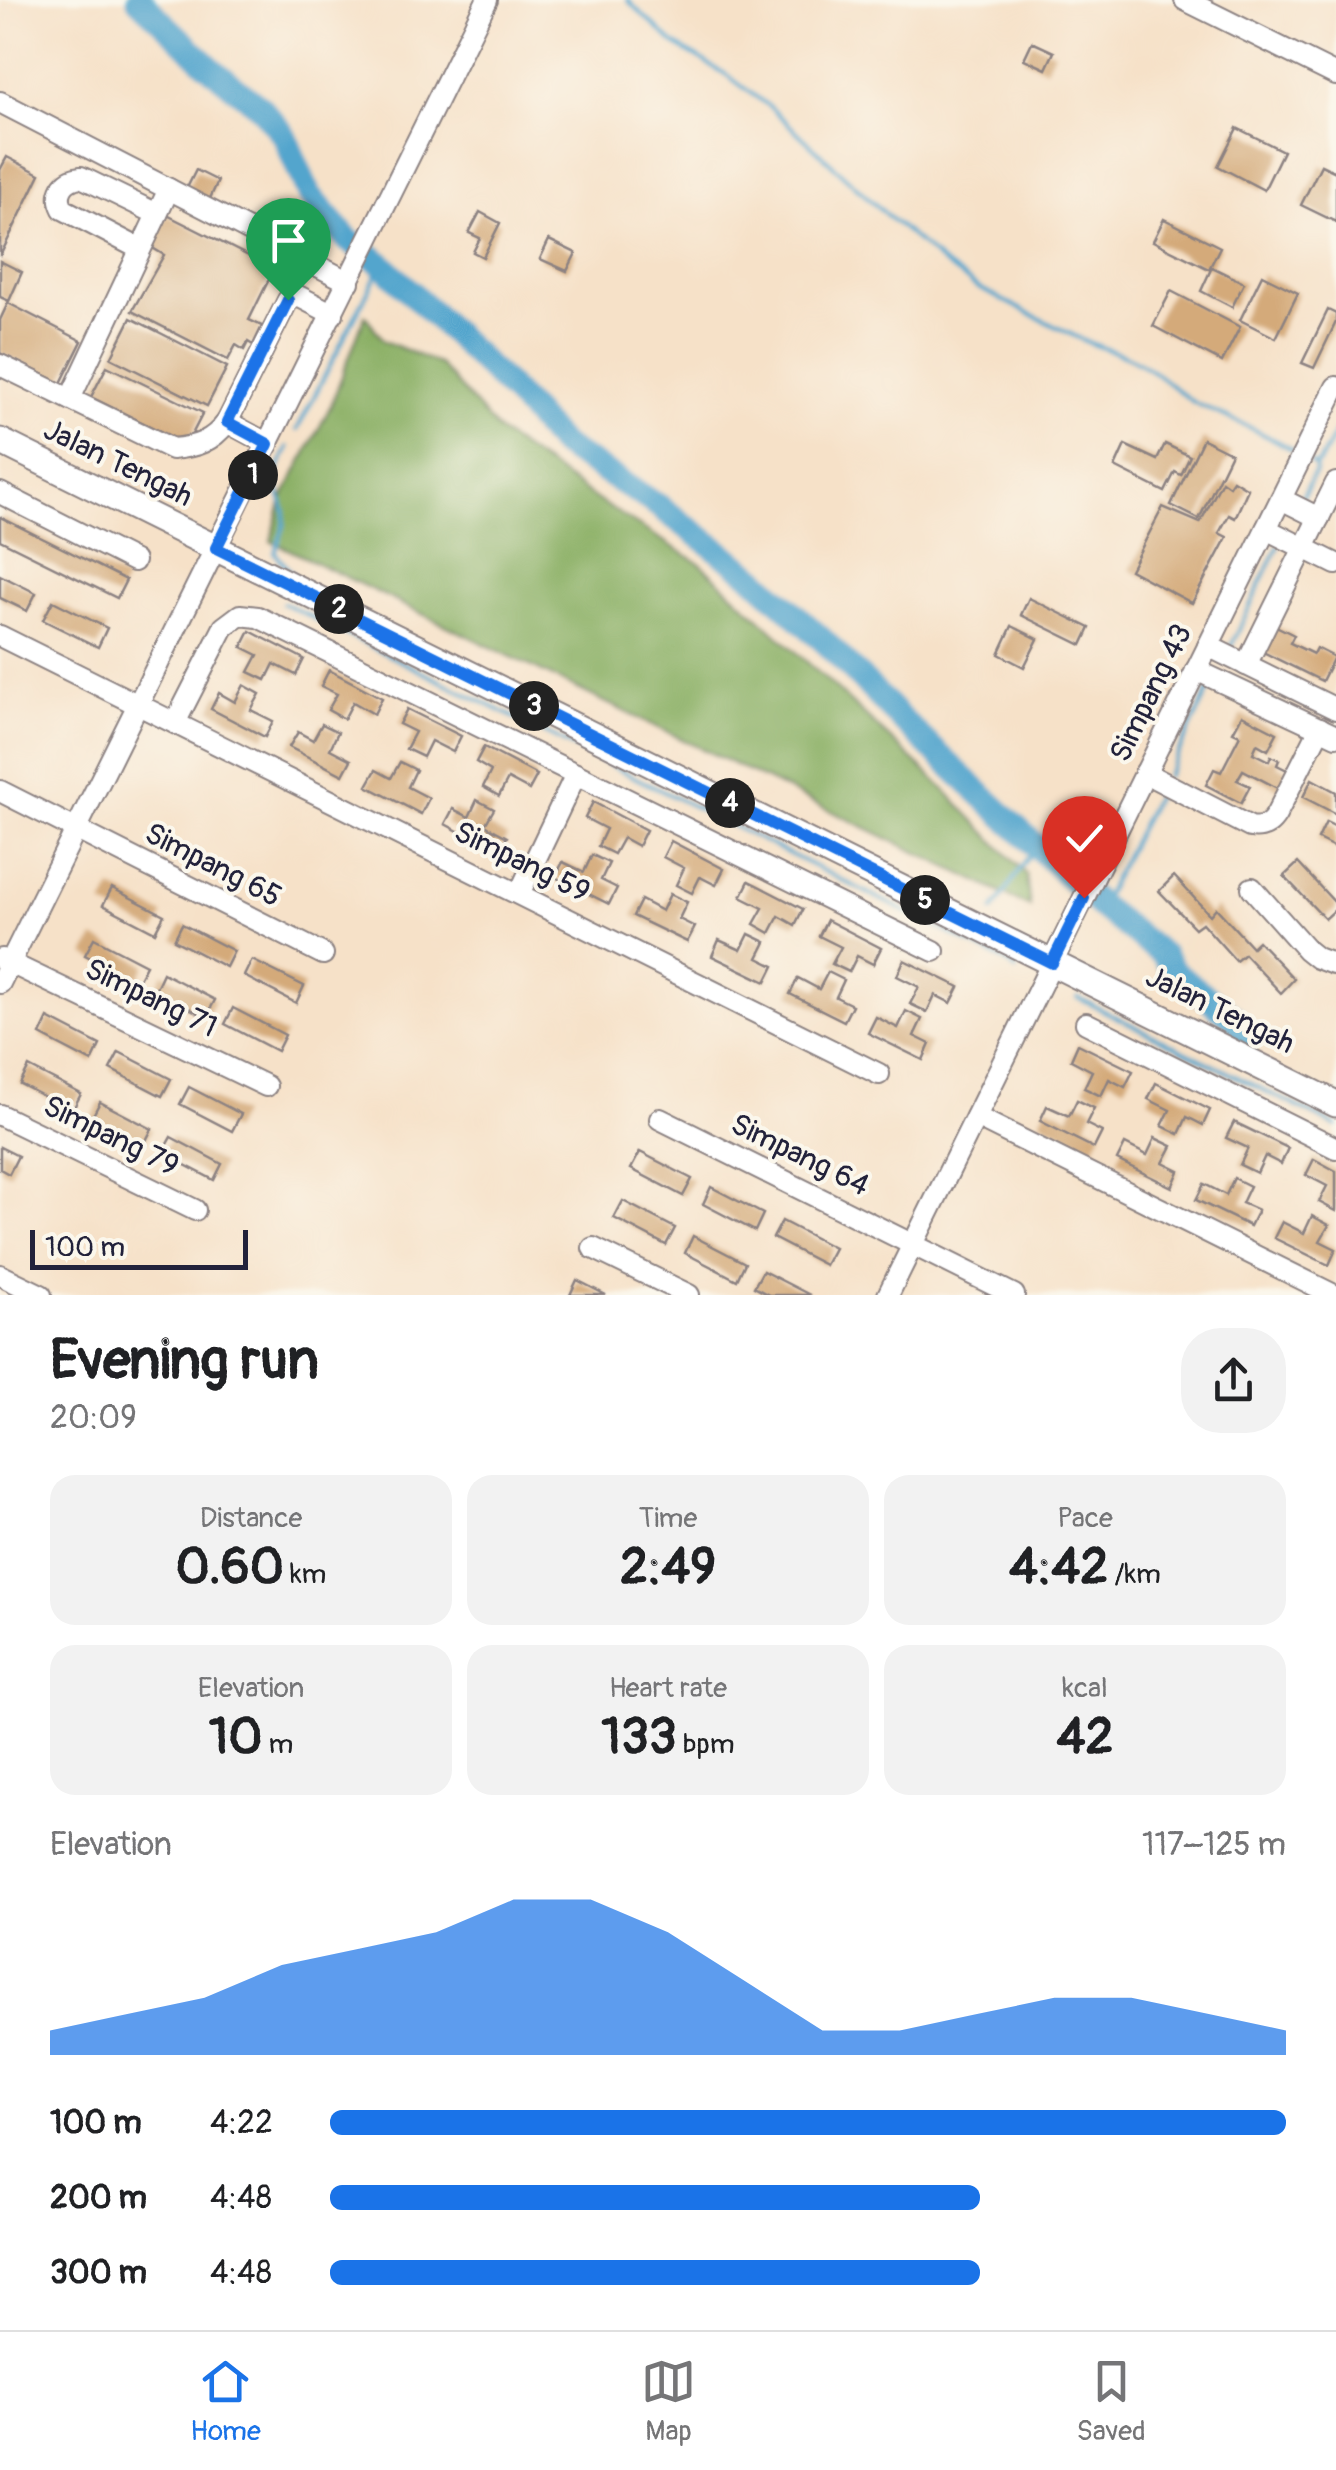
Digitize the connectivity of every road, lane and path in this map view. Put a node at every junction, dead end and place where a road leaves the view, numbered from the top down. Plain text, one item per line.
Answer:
1 (487, 0) edge
2 (1185, 0) edge
3 (1336, 75) edge
4 (0, 102) edge
5 (169, 189) junction
6 (157, 214) junction
7 (140, 249) junction
8 (353, 274) junction
9 (334, 314) junction
10 (0, 365) edge
11 (1336, 387) edge
12 (70, 399) junction
13 (227, 422) junction
14 (0, 441) edge
15 (268, 444) junction
16 (1336, 483) edge
17 (0, 493) edge
18 (1280, 499) junction
19 (1319, 518) junction
20 (1266, 530) junction
21 (216, 548) junction
22 (1304, 548) junction
23 (134, 561) dead end
24 (1336, 564) edge
25 (0, 636) edge
26 (1208, 646) junction
27 (1246, 665) junction
28 (1196, 670) junction
29 (138, 705) junction
30 (1336, 710) edge
31 (174, 723) junction
32 (1328, 732) edge
33 (1145, 773) junction
34 (576, 774) junction
35 (0, 791) edge
36 (76, 830) junction
37 (1252, 888) dead end
38 (519, 894) junction
39 (934, 952) dead end
40 (323, 954) dead end
41 (5, 960) edge
42 (1052, 963) junction
43 (1333, 964) edge
44 (0, 983) edge
45 (1086, 1023) dead end
46 (879, 1074) dead end
47 (266, 1086) dead end
48 (1336, 1104) edge
49 (0, 1115) edge
50 (976, 1117) junction
51 (660, 1119) dead end
52 (1336, 1148) edge
53 (196, 1210) dead end
54 (912, 1245) junction
55 (594, 1248) dead end
56 (0, 1275) edge
57 (41, 1295) edge
58 (689, 1295) edge
59 (888, 1295) edge
60 (1014, 1295) edge
61 (1334, 1295) edge

1 - 8 street
2 - 3 street
4 - 5 street
5 - 6 street
5 - 8 street
6 - 7 street
6 - 7 street
7 - 12 street
8 - 9 street
9 - 13 street
9 - 15 street
10 - 12 street
11 - 18 street, Simpang 43
12 - 13 street
13 - 15 street
14 - 21 main road, Jalan Tengah
15 - 21 street
16 - 19 street
17 - 23 street
18 - 19 street
18 - 20 street, Simpang 43
19 - 22 street
20 - 22 street
20 - 26 street, Simpang 43
21 - 29 street
21 - 42 main road, Jalan Tengah
22 - 24 street
22 - 27 street
25 - 29 street, Simpang 59
26 - 27 street
26 - 28 street, Simpang 43
27 - 30 street
28 - 32 street
28 - 33 street, Simpang 43
29 - 31 street, Simpang 59
29 - 36 street
31 - 34 street
31 - 38 street, Simpang 59
32 - 33 street
33 - 42 street, Simpang 43
34 - 38 street
34 - 39 street
35 - 36 street
36 - 40 street, Simpang 65
36 - 41 street
37 - 43 street
38 - 46 street, Simpang 59
41 - 44 street
41 - 47 street, Simpang 71
42 - 48 main road, Jalan Tengah
42 - 50 street, Simpang 43
45 - 52 street
49 - 53 street, Simpang 79
50 - 54 street, Simpang 43
50 - 61 street
51 - 54 street, Simpang 64
54 - 59 street, Simpang 43
54 - 60 street
55 - 58 street
56 - 57 street

